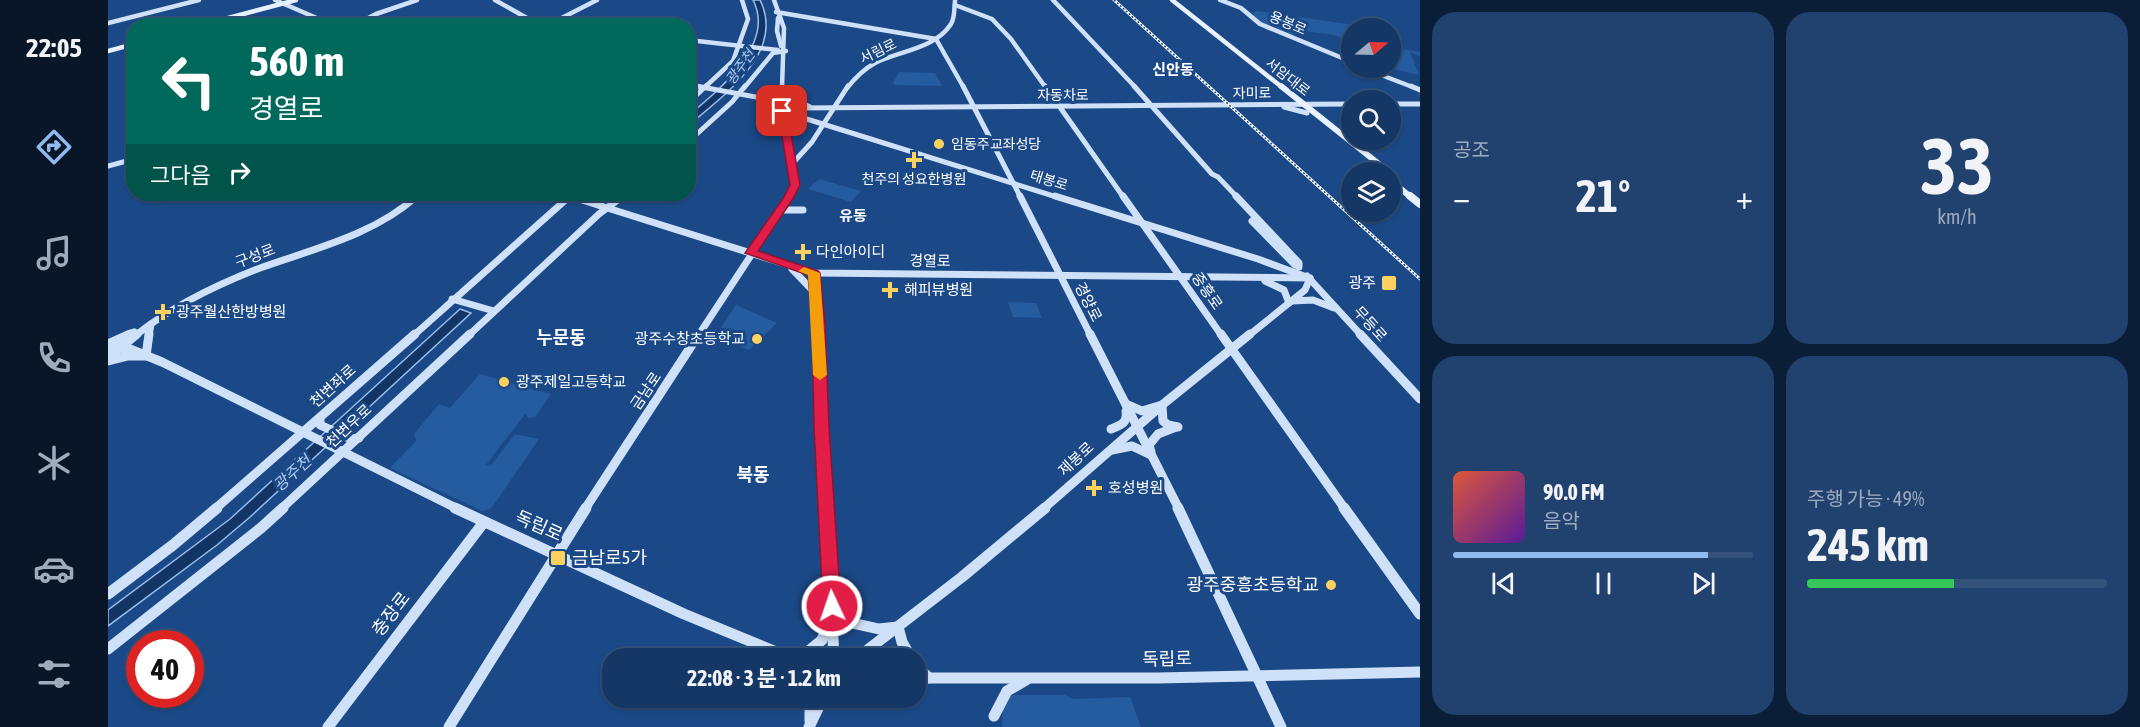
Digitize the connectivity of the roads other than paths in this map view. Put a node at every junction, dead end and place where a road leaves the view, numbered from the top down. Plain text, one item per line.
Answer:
1 (199, 0) edge
2 (275, 0) edge
3 (296, 0) edge
4 (302, 0) edge
5 (417, 0) edge
6 (490, 0) edge
7 (495, 0) edge
8 (597, 0) edge
9 (742, 0) edge
10 (769, 0) edge
11 (774, 0) edge
12 (1052, 0) edge
13 (1167, 0) edge
14 (1172, 0) edge
15 (1220, 0) edge
16 (1231, 0) edge
17 (955, 2) edge
18 (284, 4) junction
19 (1241, 8) junction
20 (779, 12) junction
21 (229, 18) edge
22 (234, 18) edge
23 (316, 18) edge
24 (368, 18) edge
25 (526, 18) edge
26 (526, 18) edge
27 (561, 18) edge
28 (108, 22) edge
29 (936, 38) junction
30 (696, 41) edge
31 (126, 45) edge
32 (738, 46) junction
33 (108, 50) edge
34 (892, 50) dead end
35 (786, 51) junction
36 (897, 54) junction
37 (1341, 58) edge
38 (1389, 78) edge
39 (696, 87) edge
40 (705, 89) junction
41 (1420, 90) edge
42 (782, 91) junction
43 (737, 95) junction
44 (1287, 95) junction
45 (696, 96) edge
46 (760, 98) junction
47 (1144, 99) junction
48 (781, 103) junction
49 (1299, 104) junction
50 (1324, 104) junction
51 (1341, 104) edge
52 (1401, 104) edge
53 (1420, 104) edge
54 (1275, 105) junction
55 (1125, 106) junction
56 (1152, 106) junction
57 (1177, 106) junction
58 (806, 107) junction
59 (975, 107) junction
60 (1059, 107) junction
61 (834, 108) junction
62 (1311, 113) junction
63 (797, 116) junction
64 (1164, 119) junction
65 (783, 120) junction
66 (824, 124) junction
67 (836, 128) junction
68 (820, 131) junction
69 (696, 134) edge
70 (126, 161) edge
71 (1368, 162) edge
72 (1376, 162) edge
73 (792, 164) junction
74 (108, 166) edge
75 (1212, 174) junction
76 (992, 175) junction
77 (1009, 175) junction
78 (1401, 182) edge
79 (1032, 185) junction
80 (1401, 189) edge
81 (1018, 193) junction
82 (1420, 197) edge
83 (411, 201) edge
84 (563, 201) edge
85 (587, 201) edge
86 (609, 201) edge
87 (615, 201) edge
88 (625, 201) edge
89 (1420, 204) edge
90 (604, 207) junction
91 (780, 210) junction
92 (803, 210) dead end
93 (640, 218) junction
94 (1140, 222) junction
95 (1281, 251) junction
96 (751, 253) junction
97 (1247, 256) junction
98 (787, 265) junction
99 (1299, 267) junction
100 (814, 273) junction
101 (1060, 276) junction
102 (1181, 278) junction
103 (1253, 278) junction
104 (1310, 278) junction
105 (816, 294) junction
106 (452, 299) junction
107 (1290, 302) junction
108 (494, 311) junction
109 (1343, 315) junction
110 (151, 324) junction
111 (108, 346) edge
112 (122, 348) junction
113 (1232, 349) junction
114 (146, 356) junction
115 (108, 360) edge
116 (1420, 399) edge
117 (1124, 402) junction
118 (1162, 405) junction
119 (320, 422) junction
120 (1111, 429) dead end
121 (1138, 429) junction
122 (306, 434) junction
123 (355, 439) junction
124 (1109, 450) junction
125 (342, 451) junction
126 (1151, 456) junction
127 (484, 522) junction
128 (556, 553) junction
129 (108, 594) edge
130 (832, 606) junction
131 (1420, 615) edge
132 (898, 627) junction
133 (767, 648) edge
134 (811, 648) edge
135 (834, 648) edge
136 (871, 648) edge
137 (905, 648) edge
138 (108, 649) edge
139 (1420, 672) edge
140 (926, 675) edge
141 (1258, 676) junction
142 (929, 678) joint
143 (1030, 679) junction
144 (810, 708) edge
145 (818, 708) edge
146 (994, 716) dead end
147 (810, 726) edge
148 (328, 727) edge
149 (449, 727) edge
150 (1281, 727) edge

1 - 28 street
2 - 18 street
3 - 18 main road
4 - 18 main road
5 - 24 street
6 - 25 street
7 - 26 street
8 - 27 street
9 - 32 street
10 - 20 street
11 - 20 street
12 - 47 street, 무등로
13 - 44 main road, 서암대로
14 - 44 main road, 서암대로
15 - 19 street, 용봉로
16 - 19 street
17 - 29 street
17 - 60 street, 중흥로
18 - 21 main road
18 - 22 main road
18 - 23 street
19 - 37 street, 용봉로
20 - 29 street
20 - 35 street
29 - 36 street, 서림로
29 - 59 street, 경양로
30 - 32 street
31 - 33 main road
32 - 35 street
32 - 40 street
34 - 36 street
35 - 42 street, 금남로
35 - 43 street
36 - 61 street, 서림로
38 - 41 street
39 - 40 street
40 - 43 street
40 - 45 street
42 - 46 street
42 - 48 street, 금남로
42 - 58 street
43 - 46 street
43 - 48 street
43 - 69 street
44 - 49 main road, 서암대로
44 - 50 street
44 - 54 street
46 - 48 street
47 - 55 street
47 - 56 street, 무등로
47 - 57 street
48 - 58 street, 자동차로
48 - 63 street, 태봉로
48 - 65 street, 금남로
49 - 50 street, 자미로
49 - 54 street, 자미로
49 - 62 main road, 서암대로
50 - 51 street, 자미로
50 - 62 street
52 - 53 street
54 - 57 street, 자미로
54 - 62 street
55 - 56 street, 자동차로
55 - 60 street, 자동차로
55 - 64 street
56 - 57 street, 자미로
56 - 64 street, 무등로
57 - 64 street
58 - 61 street, 자동차로
58 - 63 street
59 - 60 street, 자동차로
59 - 61 street, 자동차로
59 - 77 street, 경양로
60 - 94 street, 중흥로
61 - 66 street, 서림로
62 - 71 main road, 서암대로
62 - 72 main road, 서암대로
63 - 65 street
63 - 66 street, 태봉로
64 - 75 street, 무등로
65 - 73 street, 금남로
66 - 67 street, 태봉로
66 - 68 street, 서림로
67 - 68 street
67 - 76 street, 태봉로
68 - 73 street, 서림로
70 - 74 street
73 - 91 street, 금남로
75 - 95 street, 무등로
75 - 99 street, 무등로
76 - 77 street, 태봉로
76 - 77 street
77 - 79 street, 태봉로
77 - 79 street
77 - 81 street, 경양로
78 - 82 main road, 서암대로
79 - 81 street
79 - 94 street, 태봉로
80 - 89 main road
81 - 101 street, 경양로
83 - 110 street, 구성로
84 - 106 street, 천변좌로
85 - 90 street, 경열로, bridge
86 - 90 street
87 - 90 street, 천변우로
88 - 93 street
90 - 93 street, 경열로
90 - 108 street, 천변우로
91 - 92 street
91 - 96 street, 금남로
93 - 96 street, 경열로
94 - 97 street, 태봉로
94 - 102 street, 중흥로
95 - 97 street
95 - 99 street, 무등로
96 - 98 street, 경열로
96 - 128 street, 금남로
97 - 103 street
97 - 104 street, 태봉로
98 - 100 street, 경열로
98 - 105 street
99 - 104 street, 무등로
100 - 101 street, 경열로
100 - 105 street
101 - 102 street, 경열로
101 - 117 street, 경양로
102 - 103 street, 경열로
102 - 113 street, 중흥로
103 - 104 street, 경열로
103 - 107 street
104 - 107 street, 제봉로
104 - 109 street, 무등로
105 - 130 street
106 - 108 street
106 - 119 street, 천변좌로
107 - 109 street
107 - 113 street, 제봉로
108 - 123 street, 천변우로
109 - 116 street, 무등로
110 - 111 street
110 - 112 street, 구성로
110 - 114 street
111 - 112 street
112 - 114 street
112 - 115 street, 구성로
113 - 118 street, 제봉로
113 - 131 street, 중흥로
114 - 115 street
114 - 122 street
117 - 118 street
117 - 120 street
117 - 121 street, 경양로
118 - 121 street, 제봉로
118 - 126 street
119 - 122 street, 천변좌로
119 - 123 street
121 - 124 street, 제봉로
121 - 126 street, 경양로
122 - 125 street, 독립로
122 - 129 street, 천변좌로
123 - 125 street, 천변우로
124 - 126 street
124 - 132 street, 제봉로
125 - 127 street, 독립로
125 - 138 street, 천변우로
126 - 141 street, 경양로
127 - 128 street, 독립로
127 - 148 street, 충장로
128 - 133 street, 독립로
128 - 149 street, 금남로
130 - 132 street
130 - 134 street
130 - 135 street
132 - 136 street, 제봉로
132 - 137 street
139 - 141 street, 독립로
140 - 142 street
141 - 143 street, 독립로
141 - 150 street, 경양로
142 - 143 street, 독립로
143 - 146 street
144 - 147 street
145 - 147 street

